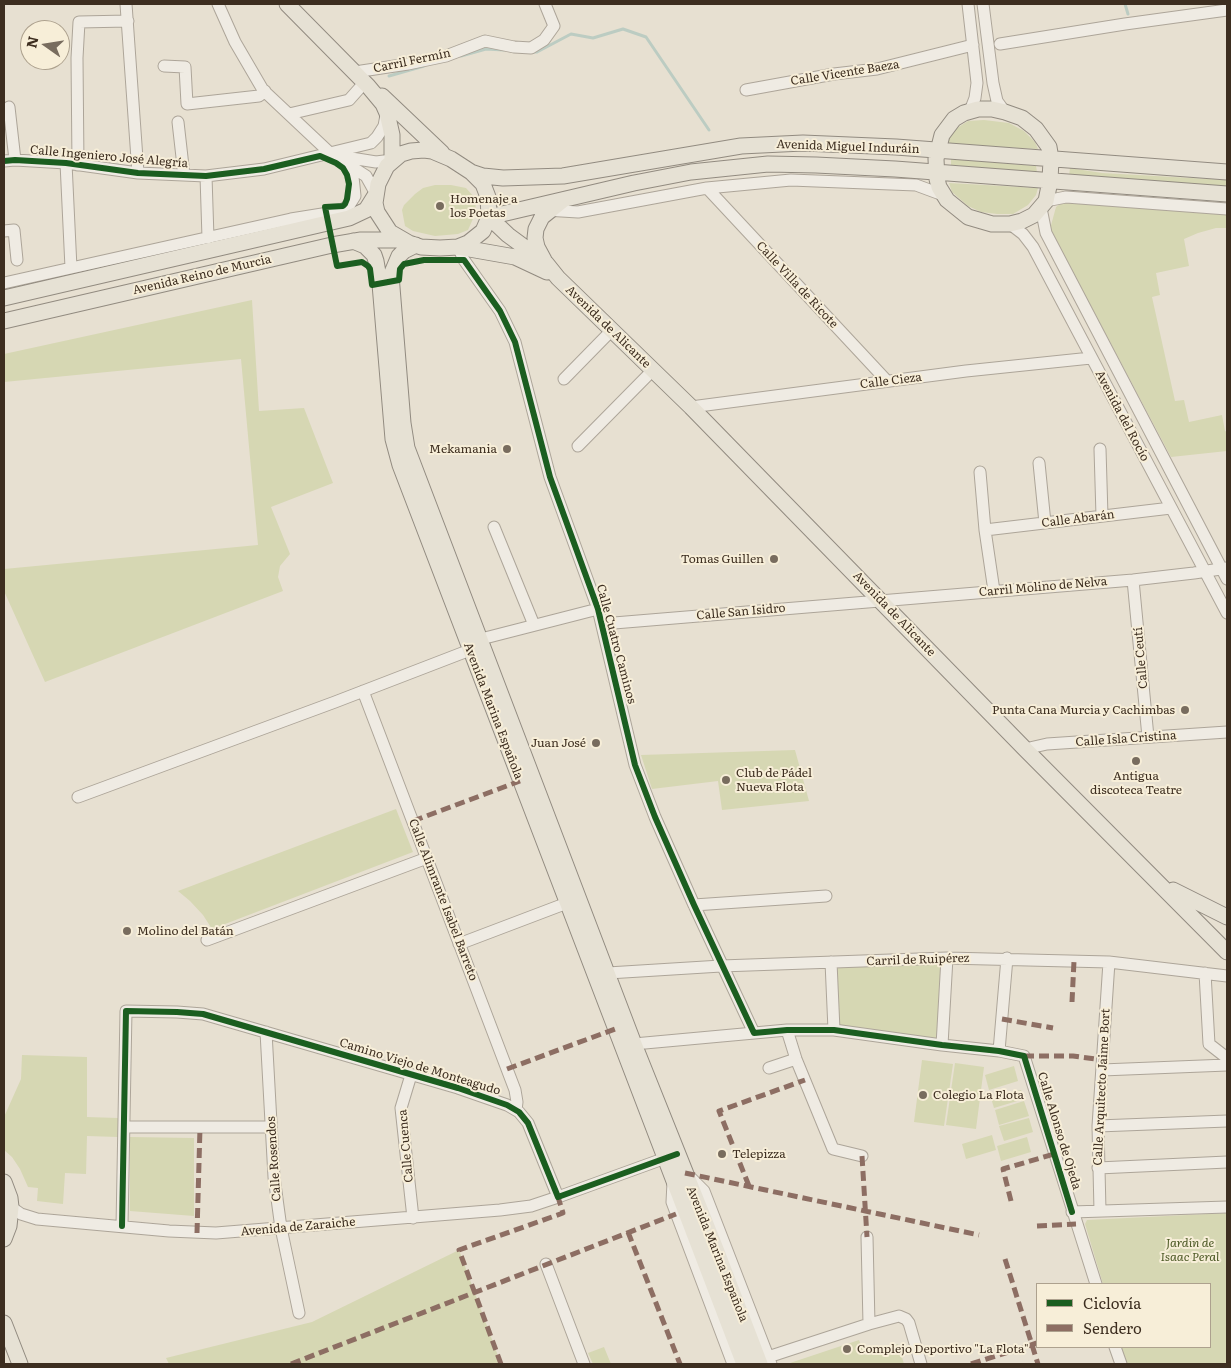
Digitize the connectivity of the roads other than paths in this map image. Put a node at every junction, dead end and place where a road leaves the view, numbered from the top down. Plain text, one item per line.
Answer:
1 (126, 4) edge
2 (218, 4) edge
3 (287, 4) edge
4 (545, 4) edge
5 (968, 4) edge
6 (983, 4) edge
7 (1227, 10) edge
8 (128, 21) junction
9 (1000, 44) dead end
10 (973, 45) junction
11 (164, 66) dead end
12 (363, 80) junction
13 (746, 90) dead end
14 (265, 91) junction
15 (9, 107) dead end
16 (970, 111) junction
17 (1005, 112) junction
18 (387, 113) junction
19 (288, 114) junction
20 (178, 122) dead end
21 (938, 150) junction
22 (337, 155) junction
23 (444, 156) junction
24 (1052, 159) junction
25 (392, 160) junction
26 (9, 161) edge
27 (72, 164) junction
28 (471, 172) junction
29 (936, 172) junction
30 (1227, 172) edge
31 (138, 174) junction
32 (184, 176) junction
33 (206, 176) junction
34 (1050, 180) junction
35 (707, 188) junction
36 (376, 194) junction
37 (1227, 194) edge
38 (943, 195) junction
39 (563, 200) junction
40 (1043, 205) junction
41 (529, 207) junction
42 (1227, 209) edge
43 (549, 211) junction
44 (489, 217) junction
45 (290, 219) junction
46 (1010, 224) junction
47 (253, 227) junction
48 (4, 231) edge
49 (278, 235) junction
50 (208, 238) junction
51 (353, 241) junction
52 (409, 243) junction
53 (458, 247) junction
54 (17, 260) dead end
55 (546, 263) junction
56 (71, 268) junction
57 (558, 278) junction
58 (4, 283) edge
59 (4, 298) edge
60 (4, 321) edge
61 (612, 330) junction
62 (1107, 349) junction
63 (1091, 358) junction
64 (653, 370) junction
65 (564, 379) dead end
66 (887, 381) junction
67 (691, 407) junction
68 (578, 446) dead end
69 (1100, 449) dead end
70 (1040, 463) dead end
71 (980, 472) dead end
72 (1171, 508) junction
73 (1102, 516) junction
74 (1045, 523) junction
75 (494, 527) dead end
76 (985, 530) junction
77 (1205, 572) junction
78 (1225, 572) edge
79 (1133, 580) junction
80 (994, 591) junction
81 (880, 600) junction
82 (598, 609) junction
83 (1227, 613) edge
84 (602, 624) junction
85 (534, 625) junction
86 (475, 644) junction
87 (363, 691) junction
88 (1227, 732) edge
89 (1148, 737) junction
90 (1025, 749) junction
91 (78, 797) dead end
92 (427, 858) junction
93 (1155, 879) junction
94 (826, 896) dead end
95 (567, 903) junction
96 (694, 905) junction
97 (1227, 917) edge
98 (207, 940) dead end
99 (459, 944) junction
100 (1227, 952) edge
101 (947, 958) junction
102 (1007, 958) junction
103 (831, 962) junction
104 (1109, 962) junction
105 (721, 966) junction
106 (608, 972) junction
107 (1204, 973) junction
108 (1227, 976) edge
109 (787, 1030) junction
110 (834, 1030) junction
111 (266, 1032) junction
112 (754, 1033) junction
113 (942, 1045) junction
114 (628, 1046) junction
115 (999, 1051) junction
116 (1227, 1058) edge
117 (796, 1059) junction
118 (1227, 1065) edge
119 (769, 1068) dead end
120 (1102, 1070) junction
121 (411, 1075) junction
122 (516, 1110) junction
123 (1227, 1122) edge
124 (1098, 1126) junction
125 (124, 1127) junction
126 (271, 1127) junction
127 (671, 1156) junction
128 (862, 1156) dead end
129 (1227, 1162) edge
130 (1098, 1168) junction
131 (679, 1175) junction
132 (4, 1182) edge
133 (558, 1197) junction
134 (11, 1207) junction
135 (1227, 1207) edge
136 (1100, 1211) junction
137 (1072, 1212) junction
138 (413, 1218) junction
139 (37, 1219) junction
140 (716, 1220) junction
141 (122, 1226) junction
142 (281, 1228) junction
143 (6, 1233) edge
144 (867, 1237) dead end
145 (716, 1249) junction
146 (546, 1264) dead end
147 (1096, 1283) edge
148 (299, 1313) dead end
149 (4, 1323) edge
150 (869, 1324) junction
151 (1115, 1348) edge
152 (766, 1362) edge
153 (20, 1364) edge
154 (584, 1364) edge
155 (733, 1364) edge
156 (744, 1364) edge
157 (921, 1364) edge
158 (1121, 1364) edge

1 - 8 street
2 - 14 street
3 - 12 main road
4 - 12 street, Carril Fermín
5 - 10 street
6 - 17 street
7 - 9 street
8 - 27 street
8 - 31 street
10 - 13 street, Calle Vicente Baeza
10 - 16 street
11 - 14 street
12 - 18 main road
12 - 19 street
12 - 23 main road
14 - 19 street
15 - 26 street
16 - 17 main road
16 - 21 main road
17 - 24 main road
18 - 22 street, Calle Ingeniero José Alegría
18 - 25 main road
19 - 22 street
20 - 32 street
21 - 24 main road, Avenida Miguel Induráin
21 - 28 main road, Avenida Miguel Induráin
21 - 29 main road
22 - 25 street
22 - 33 street, Calle Ingeniero José Alegría
22 - 36 street
22 - 45 street
23 - 25 main road
23 - 28 main road
24 - 30 main road, Avenida Miguel Induráin
24 - 34 main road
25 - 36 main road
26 - 27 street, Calle Ingeniero José Alegría
27 - 31 street, Calle Ingeniero José Alegría
27 - 56 street
28 - 44 main road
29 - 34 main road, Avenida Miguel Induráin
29 - 38 main road
29 - 39 main road, Avenida Miguel Induráin
31 - 32 street, Calle Ingeniero José Alegría
32 - 33 street, Calle Ingeniero José Alegría
33 - 50 street
34 - 37 main road, Avenida Miguel Induráin
34 - 40 main road
35 - 38 street
35 - 43 street
35 - 66 street, Calle Villa de Ricote
36 - 49 main road, Avenida Reino de Murcia
36 - 52 main road
38 - 46 main road
39 - 41 main road, Avenida Miguel Induráin
39 - 43 main road
40 - 42 street
40 - 46 main road
40 - 62 street, Avenida del Rocío
41 - 43 street
41 - 44 main road, Avenida Miguel Induráin
43 - 55 main road
44 - 53 main road
44 - 55 main road, Avenida de Alicante
45 - 47 street
45 - 49 street
46 - 63 street, Avenida del Rocío
47 - 49 street
47 - 50 street
48 - 54 street
49 - 59 main road, Avenida Reino de Murcia
50 - 56 street
51 - 52 main road, Avenida Reino de Murcia
51 - 60 main road, Avenida Reino de Murcia
51 - 86 main road, Avenida Marina Española
52 - 53 main road
52 - 86 main road, Avenida Marina Española
53 - 57 main road, Avenida de Alicante
53 - 82 street, Calle Cuatro Caminos
55 - 57 main road, Avenida de Alicante
56 - 58 street
57 - 61 main road, Avenida de Alicante
61 - 64 main road, Avenida de Alicante
61 - 65 street
62 - 63 street
62 - 78 street, Avenida del Rocío
63 - 66 street, Calle Cieza
63 - 72 street, Avenida del Rocío
64 - 67 main road, Avenida de Alicante
64 - 68 street
66 - 67 street, Calle Cieza
67 - 81 main road, Avenida de Alicante
69 - 73 street
70 - 74 street
71 - 76 street
72 - 73 street, Calle Abarán
72 - 77 street, Avenida del Rocío
73 - 74 street, Calle Abarán
74 - 76 street, Calle Abarán
75 - 85 street
76 - 80 street
77 - 78 street, Carril Molino de Nelva
77 - 79 street, Carril Molino de Nelva
77 - 83 street, Avenida del Rocío
79 - 80 street, Carril Molino de Nelva
79 - 89 street, Calle Ceutí
80 - 81 street, Carril Molino de Nelva
81 - 84 street, Calle San Isidro
81 - 90 main road, Avenida de Alicante
82 - 84 street, Calle Cuatro Caminos
82 - 85 street
84 - 96 street, Calle Cuatro Caminos
85 - 86 street
86 - 87 street
86 - 95 main road, Avenida Marina Española
86 - 106 main road, Avenida Marina Española
87 - 91 street
87 - 92 street, Calle Alimrante Isabel Barreto
88 - 89 street, Calle Isla Cristina
89 - 90 street, Calle Isla Cristina
90 - 93 main road, Avenida de Alicante
92 - 98 street
92 - 99 street, Calle Alimrante Isabel Barreto
93 - 97 main road
93 - 100 main road, Avenida de Alicante
94 - 96 street
95 - 99 street
95 - 114 main road, Avenida Marina Española
96 - 105 street, Calle Cuatro Caminos
99 - 122 street, Calle Alimrante Isabel Barreto
101 - 102 street, Carril de Ruipérez
101 - 103 street, Carril de Ruipérez
101 - 113 street
102 - 104 street, Carril de Ruipérez
102 - 115 street
103 - 105 street, Carril de Ruipérez
103 - 110 street
104 - 107 street, Carril de Ruipérez
104 - 120 street, Calle Arquitecto Jaime Bort
105 - 106 street, Carril de Ruipérez
105 - 112 street, Calle Cuatro Caminos
106 - 114 main road, Avenida Marina Española
107 - 108 street, Carril de Ruipérez
107 - 116 street
109 - 110 street
109 - 112 street
109 - 117 street
110 - 113 street
111 - 121 street, Camino Viejo de Monteagudo
111 - 125 street, Camino Viejo de Monteagudo
111 - 126 street, Calle Rosendos
112 - 114 street
113 - 115 street
114 - 127 main road
115 - 137 street, Calle Alonso de Ojeda
117 - 119 street
117 - 128 street
118 - 120 street
120 - 124 street, Calle Arquitecto Jaime Bort
121 - 122 street, Camino Viejo de Monteagudo
121 - 138 street, Calle Cuenca
122 - 133 street
123 - 124 street
124 - 130 street, Calle Arquitecto Jaime Bort
125 - 126 street
125 - 141 street
126 - 142 street, Calle Rosendos
127 - 131 main road
127 - 133 street
129 - 130 street
130 - 136 street, Calle Arquitecto Jaime Bort
131 - 140 street, Avenida Marina Española
131 - 145 main road, Avenida Marina Española
131 - 155 street, Avenida Marina Española
131 - 156 main road, Avenida Marina Española
132 - 134 main road
133 - 138 street, Avenida de Zaraiche
134 - 139 street, Avenida de Zaraiche
134 - 143 main road
135 - 136 street
136 - 137 street
137 - 147 street, Calle Alonso de Ojeda
138 - 142 street, Avenida de Zaraiche
139 - 141 street, Avenida de Zaraiche
139 - 143 street, Avenida de Zaraiche
140 - 145 street
140 - 152 street, Avenida Marina Española
141 - 142 street, Avenida de Zaraiche
142 - 148 street, Calle Rosendos
144 - 150 street
145 - 152 main road, Avenida Marina Española
146 - 154 street
149 - 153 main road
150 - 152 street
150 - 157 street
151 - 158 street

